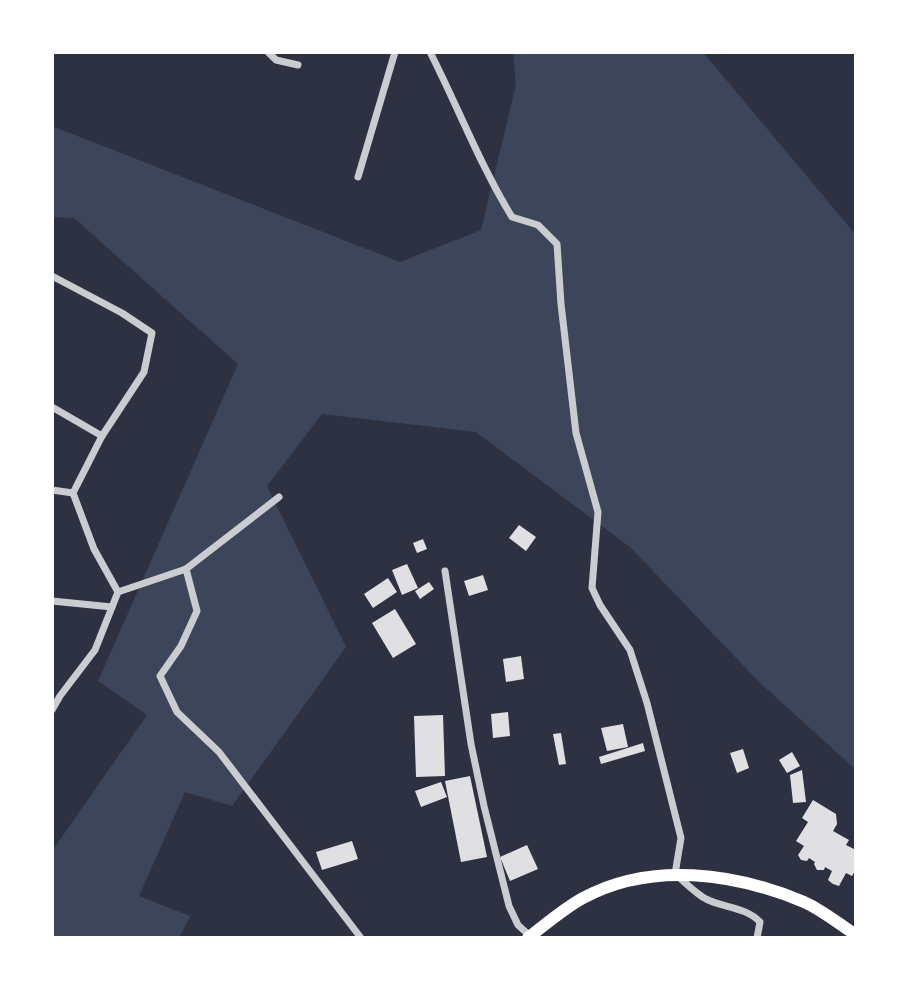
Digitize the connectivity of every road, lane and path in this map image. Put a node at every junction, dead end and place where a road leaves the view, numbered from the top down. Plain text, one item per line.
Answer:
1 (268, 52) edge
2 (395, 52) edge
3 (430, 52) edge
4 (298, 65) dead end
5 (358, 177) dead end
6 (52, 276) edge
7 (52, 407) edge
8 (102, 436) junction
9 (52, 490) edge
10 (73, 493) junction
11 (279, 497) dead end
12 (186, 569) junction
13 (445, 571) dead end
14 (118, 592) junction
15 (52, 601) edge
16 (112, 607) junction
17 (52, 710) edge
18 (675, 874) junction
19 (856, 935) edge
20 (529, 937) edge
21 (361, 938) edge
22 (757, 938) edge

1 - 4 street
2 - 5 street
3 - 18 street
6 - 8 street
7 - 8 street
8 - 10 street
9 - 10 street
10 - 14 street
11 - 12 street
12 - 14 street
12 - 21 street
13 - 20 street
14 - 16 street
15 - 16 street
16 - 17 street
18 - 19 main road
18 - 20 main road
18 - 22 street

